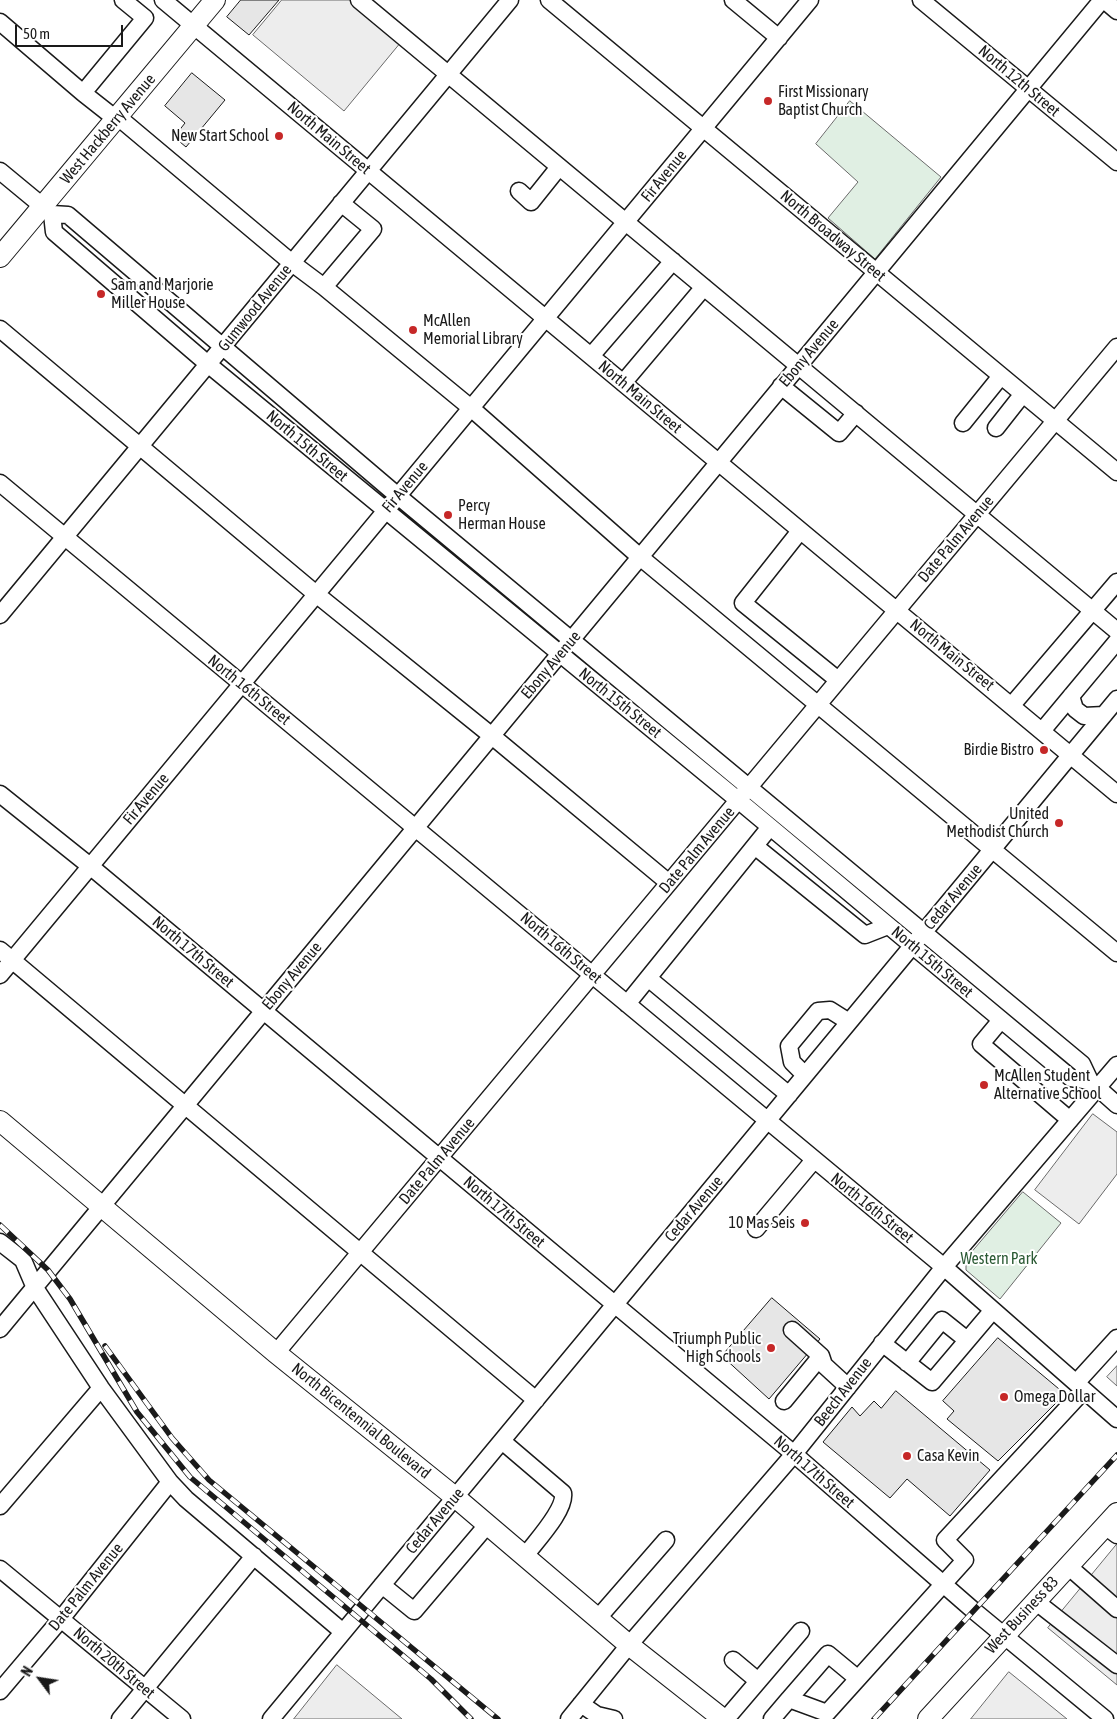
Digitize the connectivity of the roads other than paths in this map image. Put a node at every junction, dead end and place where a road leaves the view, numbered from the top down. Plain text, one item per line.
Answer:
1 (123, 0) edge
2 (163, 0) edge
3 (215, 0) edge
4 (359, 0) edge
5 (510, 0) edge
6 (549, 0) edge
7 (733, 0) edge
8 (810, 0) edge
9 (921, 0) edge
10 (1103, 0) edge
11 (1117, 11) edge
12 (0, 22) edge
13 (194, 26) junction
14 (778, 38) junction
15 (449, 74) junction
16 (1028, 88) junction
17 (83, 93) junction
18 (117, 118) junction
19 (703, 128) junction
20 (1117, 162) edge
21 (559, 167) junction
22 (0, 171) edge
23 (368, 171) junction
24 (519, 191) dead end
25 (341, 203) junction
26 (47, 210) junction
27 (626, 223) junction
28 (0, 258) edge
29 (673, 261) junction
30 (292, 263) junction
31 (876, 272) junction
32 (324, 287) junction
33 (704, 287) junction
34 (545, 318) junction
35 (0, 329) edge
36 (1117, 347) edge
37 (223, 348) junction
38 (591, 356) junction
39 (209, 365) junction
40 (799, 365) junction
41 (1001, 376) junction
42 (623, 382) junction
43 (781, 386) junction
44 (1022, 394) junction
45 (471, 408) junction
46 (856, 413) junction
47 (1055, 421) junction
48 (963, 423) dead end
49 (996, 428) dead end
50 (141, 446) junction
51 (718, 462) junction
52 (1117, 472) edge
53 (0, 483) edge
54 (398, 496) junction
55 (386, 511) junction
56 (976, 515) junction
57 (800, 531) junction
58 (64, 537) junction
59 (640, 557) junction
60 (1117, 582) edge
61 (316, 594) junction
62 (897, 610) junction
63 (1092, 611) junction
64 (0, 615) edge
65 (1117, 631) edge
66 (573, 639) junction
67 (1117, 641) edge
68 (560, 654) junction
69 (838, 680) junction
70 (242, 684) junction
71 (1071, 696) junction
72 (1117, 699) edge
73 (819, 703) junction
74 (1012, 705) junction
75 (1104, 715) junction
76 (1042, 731) junction
77 (492, 736) junction
78 (1071, 755) junction
79 (750, 786) junction
80 (0, 794) edge
81 (1117, 794) edge
82 (738, 800) junction
83 (416, 827) junction
84 (770, 827) junction
85 (756, 846) junction
86 (993, 849) junction
87 (90, 866) junction
88 (669, 883) junction
89 (888, 926) junction
90 (924, 932) junction
91 (912, 946) junction
92 (1117, 953) edge
93 (6, 955) edge
94 (593, 974) junction
95 (0, 975) edge
96 (648, 978) junction
97 (627, 1004) junction
98 (264, 1010) junction
99 (1001, 1020) junction
100 (849, 1022) junction
101 (1117, 1065) edge
102 (805, 1075) junction
103 (1094, 1085) junction
104 (788, 1095) junction
105 (1117, 1105) edge
106 (185, 1106) junction
107 (1070, 1120) junction
108 (0, 1122) edge
109 (767, 1122) junction
110 (440, 1158) junction
111 (814, 1160) junction
112 (100, 1207) junction
113 (756, 1229) dead end
114 (0, 1242) edge
115 (360, 1253) junction
116 (944, 1267) junction
117 (35, 1288) junction
118 (615, 1305) junction
119 (992, 1310) junction
120 (0, 1329) edge
121 (792, 1330) dead end
122 (1117, 1338) edge
123 (967, 1340) junction
124 (882, 1343) junction
125 (276, 1353) junction
126 (821, 1356) junction
127 (907, 1363) junction
128 (1080, 1386) junction
129 (848, 1387) junction
130 (100, 1388) junction
131 (536, 1400) junction
132 (784, 1401) dead end
133 (1117, 1419) edge
134 (502, 1441) junction
135 (794, 1454) junction
136 (170, 1482) junction
137 (455, 1497) junction
138 (0, 1506) edge
139 (488, 1524) junction
140 (1113, 1525) edge
141 (666, 1540) dead end
142 (254, 1556) junction
143 (525, 1556) junction
144 (1068, 1566) junction
145 (0, 1569) edge
146 (942, 1584) junction
147 (382, 1585) junction
148 (1035, 1601) junction
149 (1117, 1609) edge
150 (598, 1618) junction
151 (61, 1619) junction
152 (801, 1631) dead end
153 (344, 1632) junction
154 (1003, 1635) junction
155 (629, 1644) junction
156 (733, 1660) dead end
157 (1117, 1665) edge
158 (857, 1678) junction
159 (758, 1681) junction
160 (145, 1688) junction
161 (0, 1691) edge
162 (789, 1700) junction
163 (581, 1704) junction
164 (120, 1719) edge
165 (182, 1719) edge
166 (271, 1719) edge
167 (569, 1719) edge
168 (614, 1719) edge
169 (725, 1719) edge
170 (772, 1719) edge
171 (928, 1719) edge
172 (1103, 1719) edge

1 - 17 street
2 - 13 street, North Main Street
3 - 13 main road, West Hackberry Avenue
4 - 15 street
5 - 15 street, Gumwood Avenue
6 - 19 street, North Broadway Street
7 - 14 street
8 - 14 street, Fir Avenue
9 - 16 street, North 12th Street
10 - 11 street
10 - 16 street, Ebony Avenue
12 - 17 street
13 - 18 main road, West Hackberry Avenue
13 - 23 street, North Main Street
14 - 19 street, Fir Avenue
15 - 21 street
15 - 23 street, Gumwood Avenue
16 - 20 street, North 12th Street
16 - 31 street, Ebony Avenue
17 - 18 street
18 - 26 main road, West Hackberry Avenue
18 - 30 street
19 - 27 street, Fir Avenue
19 - 31 street, North Broadway Street
21 - 24 street
21 - 27 street
22 - 26 street, North 15th Street
23 - 25 street, Gumwood Avenue
23 - 34 street, North Main Street
25 - 30 street, Gumwood Avenue
25 - 32 street
26 - 28 main road, West Hackberry Avenue
26 - 37 street, North 15th Street
26 - 39 street, North 15th Street
27 - 29 street
27 - 34 street, Fir Avenue
29 - 33 street
29 - 38 street
30 - 32 street
30 - 37 street, Gumwood Avenue
31 - 40 street, Ebony Avenue
31 - 41 street, North Broadway Street
32 - 45 street
33 - 40 street
33 - 42 street
34 - 38 street, North Main Street
34 - 45 street, Fir Avenue
35 - 50 street
36 - 47 street, Date Palm Avenue
37 - 39 street, Gumwood Avenue
37 - 54 street, North 15th Street
38 - 42 street, North Main Street
39 - 50 street, Gumwood Avenue
39 - 55 street, North 15th Street
40 - 43 street, Ebony Avenue
40 - 46 street
41 - 44 street, North Broadway Street
41 - 48 street
42 - 51 street, North Main Street
43 - 46 street
43 - 51 street, Ebony Avenue
44 - 47 street, North Broadway Street
44 - 49 street
45 - 54 street, Fir Avenue
45 - 59 street
46 - 56 street
47 - 52 street, North Broadway Street
47 - 56 street, Date Palm Avenue
50 - 58 street, Gumwood Avenue
50 - 61 street
51 - 57 street, North Main Street
51 - 59 street, Ebony Avenue
53 - 58 street, North 16th Street
54 - 55 street, Fir Avenue
54 - 66 street, North 15th Street
55 - 61 street, Fir Avenue
55 - 68 street, North 15th Street
56 - 62 street, Date Palm Avenue
56 - 63 street
57 - 62 street, North Main Street
57 - 69 street
58 - 64 street, Gumwood Avenue
58 - 70 street, North 16th Street
59 - 66 street, Ebony Avenue
59 - 73 street
60 - 63 street
61 - 70 street, Fir Avenue
61 - 77 street
62 - 69 street, Date Palm Avenue
62 - 74 street, North Main Street
63 - 65 street
63 - 74 street
66 - 68 street, Ebony Avenue
66 - 79 street, North 15th Street
67 - 71 street
68 - 77 street, Ebony Avenue
68 - 82 street, North 15th Street
69 - 73 street, Date Palm Avenue
70 - 83 street, North 16th Street
70 - 87 street, Fir Avenue
71 - 75 street
71 - 76 street
72 - 75 street, Cedar Avenue
73 - 79 street, Date Palm Avenue
73 - 86 street
74 - 76 street, North Main Street
75 - 78 street, Cedar Avenue
76 - 78 street, North Main Street
77 - 83 street, Ebony Avenue
77 - 88 street
78 - 81 street, North Main Street
78 - 86 street, Cedar Avenue
79 - 82 street, Date Palm Avenue
79 - 90 street, North 15th Street
80 - 87 street, North 17th Street
82 - 84 street, North 15th Street
82 - 88 street, Date Palm Avenue
83 - 94 street, North 16th Street
83 - 98 street, Ebony Avenue
84 - 85 street
84 - 89 street, North 15th Street
85 - 89 street
85 - 96 street
86 - 90 street, Cedar Avenue
86 - 92 street
87 - 93 street, Fir Avenue
87 - 98 street, North 17th Street
88 - 94 street, Date Palm Avenue
89 - 91 street, North 15th Street
90 - 91 street, Cedar Avenue
90 - 103 street, North 15th Street
91 - 99 street, North 15th Street
91 - 100 street, Cedar Avenue
93 - 95 street, Fir Avenue
93 - 106 street
94 - 97 street, North 16th Street
94 - 110 street, Date Palm Avenue
96 - 97 street
96 - 104 street
97 - 109 street, North 16th Street
98 - 106 street, Ebony Avenue
98 - 110 street, North 17th Street
99 - 103 street, North 15th Street
99 - 107 street
100 - 102 street, Cedar Avenue
100 - 102 street
101 - 103 street, Beech Avenue
102 - 104 street, Cedar Avenue
103 - 105 street, North 15th Street
103 - 107 street, Beech Avenue
104 - 109 street, Cedar Avenue
106 - 112 street, Ebony Avenue
106 - 115 street
107 - 116 street, Beech Avenue
108 - 112 main road, North Bicentennial Boulevard
109 - 111 street, North 16th Street
109 - 118 street, Cedar Avenue
110 - 115 street, Date Palm Avenue
110 - 118 street, North 17th Street
111 - 113 street
111 - 116 street, North 16th Street
112 - 117 street, Ebony Avenue
112 - 125 main road, North Bicentennial Boulevard
114 - 117 street
115 - 125 street, Date Palm Avenue
115 - 131 street
116 - 119 street, North 16th Street
116 - 124 street, Beech Avenue
117 - 120 street, Ebony Avenue
117 - 130 street
118 - 131 street, Cedar Avenue
118 - 135 street, North 17th Street
119 - 123 street
119 - 128 street, North 16th Street
121 - 126 street
122 - 128 street
123 - 127 street
123 - 127 street
124 - 127 street
124 - 129 street, Beech Avenue
125 - 137 main road, North Bicentennial Boulevard
126 - 129 street
126 - 132 street
128 - 133 street, North 16th Street
128 - 146 street
129 - 135 street, Beech Avenue
130 - 136 street
130 - 138 street
131 - 134 street, Cedar Avenue
134 - 137 street, Cedar Avenue
134 - 143 street
135 - 146 street, North 17th Street
135 - 155 street, Beech Avenue
136 - 142 street
136 - 151 street, Date Palm Avenue
137 - 139 main road, North Bicentennial Boulevard
137 - 147 street, Cedar Avenue
139 - 143 main road, North Bicentennial Boulevard
139 - 147 street
140 - 144 main road, West Business 83
141 - 150 street
142 - 153 street
142 - 160 street
143 - 150 main road, North Bicentennial Boulevard
144 - 148 main road, West Business 83
144 - 149 street
145 - 151 street, North 20th Street
146 - 154 street, North 17th Street
146 - 158 street
147 - 153 street, Cedar Avenue
148 - 154 main road, West Business 83
148 - 157 street
150 - 155 main road, North Bicentennial Boulevard
151 - 160 street, North 20th Street
151 - 161 street, Date Palm Avenue
152 - 159 street
153 - 166 street, Cedar Avenue
154 - 171 main road, West Business 83
154 - 172 street, North 17th Street
155 - 163 street, Beech Avenue
155 - 169 main road, North Bicentennial Boulevard
156 - 159 street
158 - 162 street
158 - 162 street
159 - 169 street
160 - 164 street
160 - 165 street, North 20th Street
162 - 170 street
163 - 167 street, Beech Avenue
163 - 168 street

